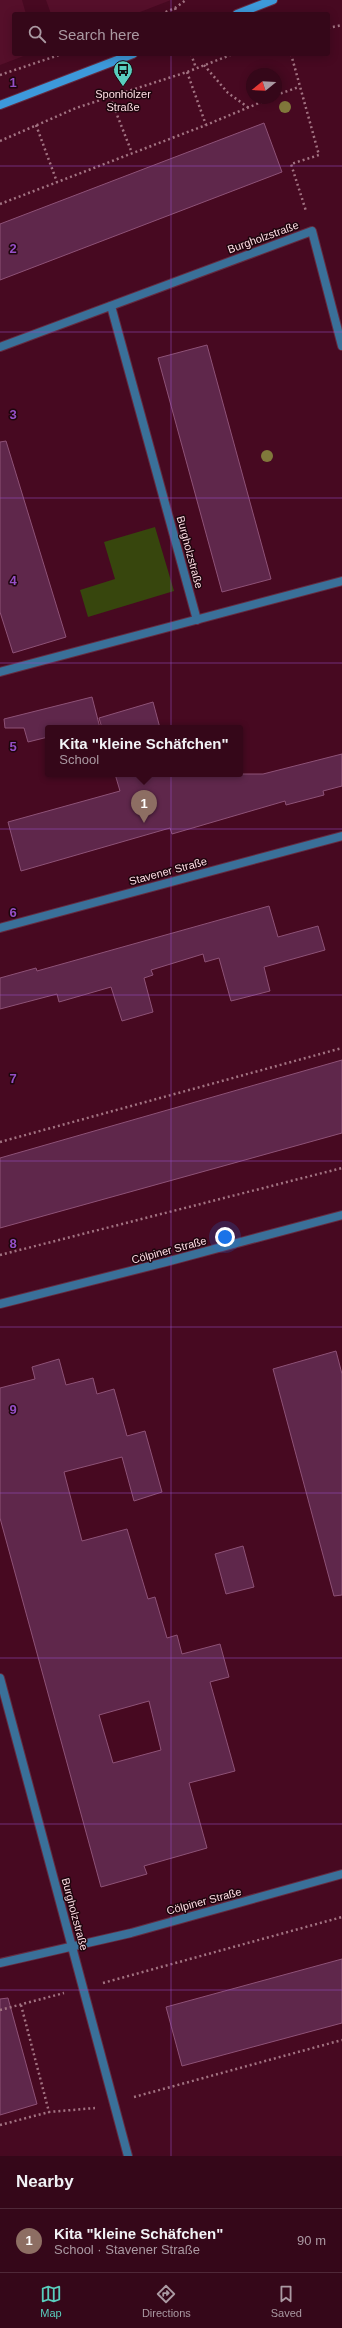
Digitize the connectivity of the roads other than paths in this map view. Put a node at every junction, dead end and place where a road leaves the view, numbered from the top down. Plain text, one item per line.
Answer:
1 (273, 0) edge
2 (242, 12) edge
3 (128, 56) edge
4 (0, 105) edge
5 (111, 306) junction
6 (0, 346) edge
7 (342, 346) edge
8 (342, 581) edge
9 (197, 620) junction
10 (0, 672) edge
11 (342, 836) edge
12 (0, 928) edge
13 (342, 1215) edge
14 (0, 1304) edge
15 (0, 1678) edge
16 (342, 1874) edge
17 (72, 1945) junction
18 (0, 1963) edge
19 (128, 2156) edge

1 - 2 street
3 - 4 street
5 - 6 street, Burgholzstraße
5 - 7 street, Burgholzstraße
5 - 9 street, Burgholzstraße
8 - 9 street
9 - 10 street
11 - 12 street, Stavener Straße
13 - 14 street, Cölpiner Straße
15 - 17 street, Burgholzstraße
16 - 17 street, Cölpiner Straße
17 - 18 street, Cölpiner Straße
17 - 19 street, Burgholzstraße

